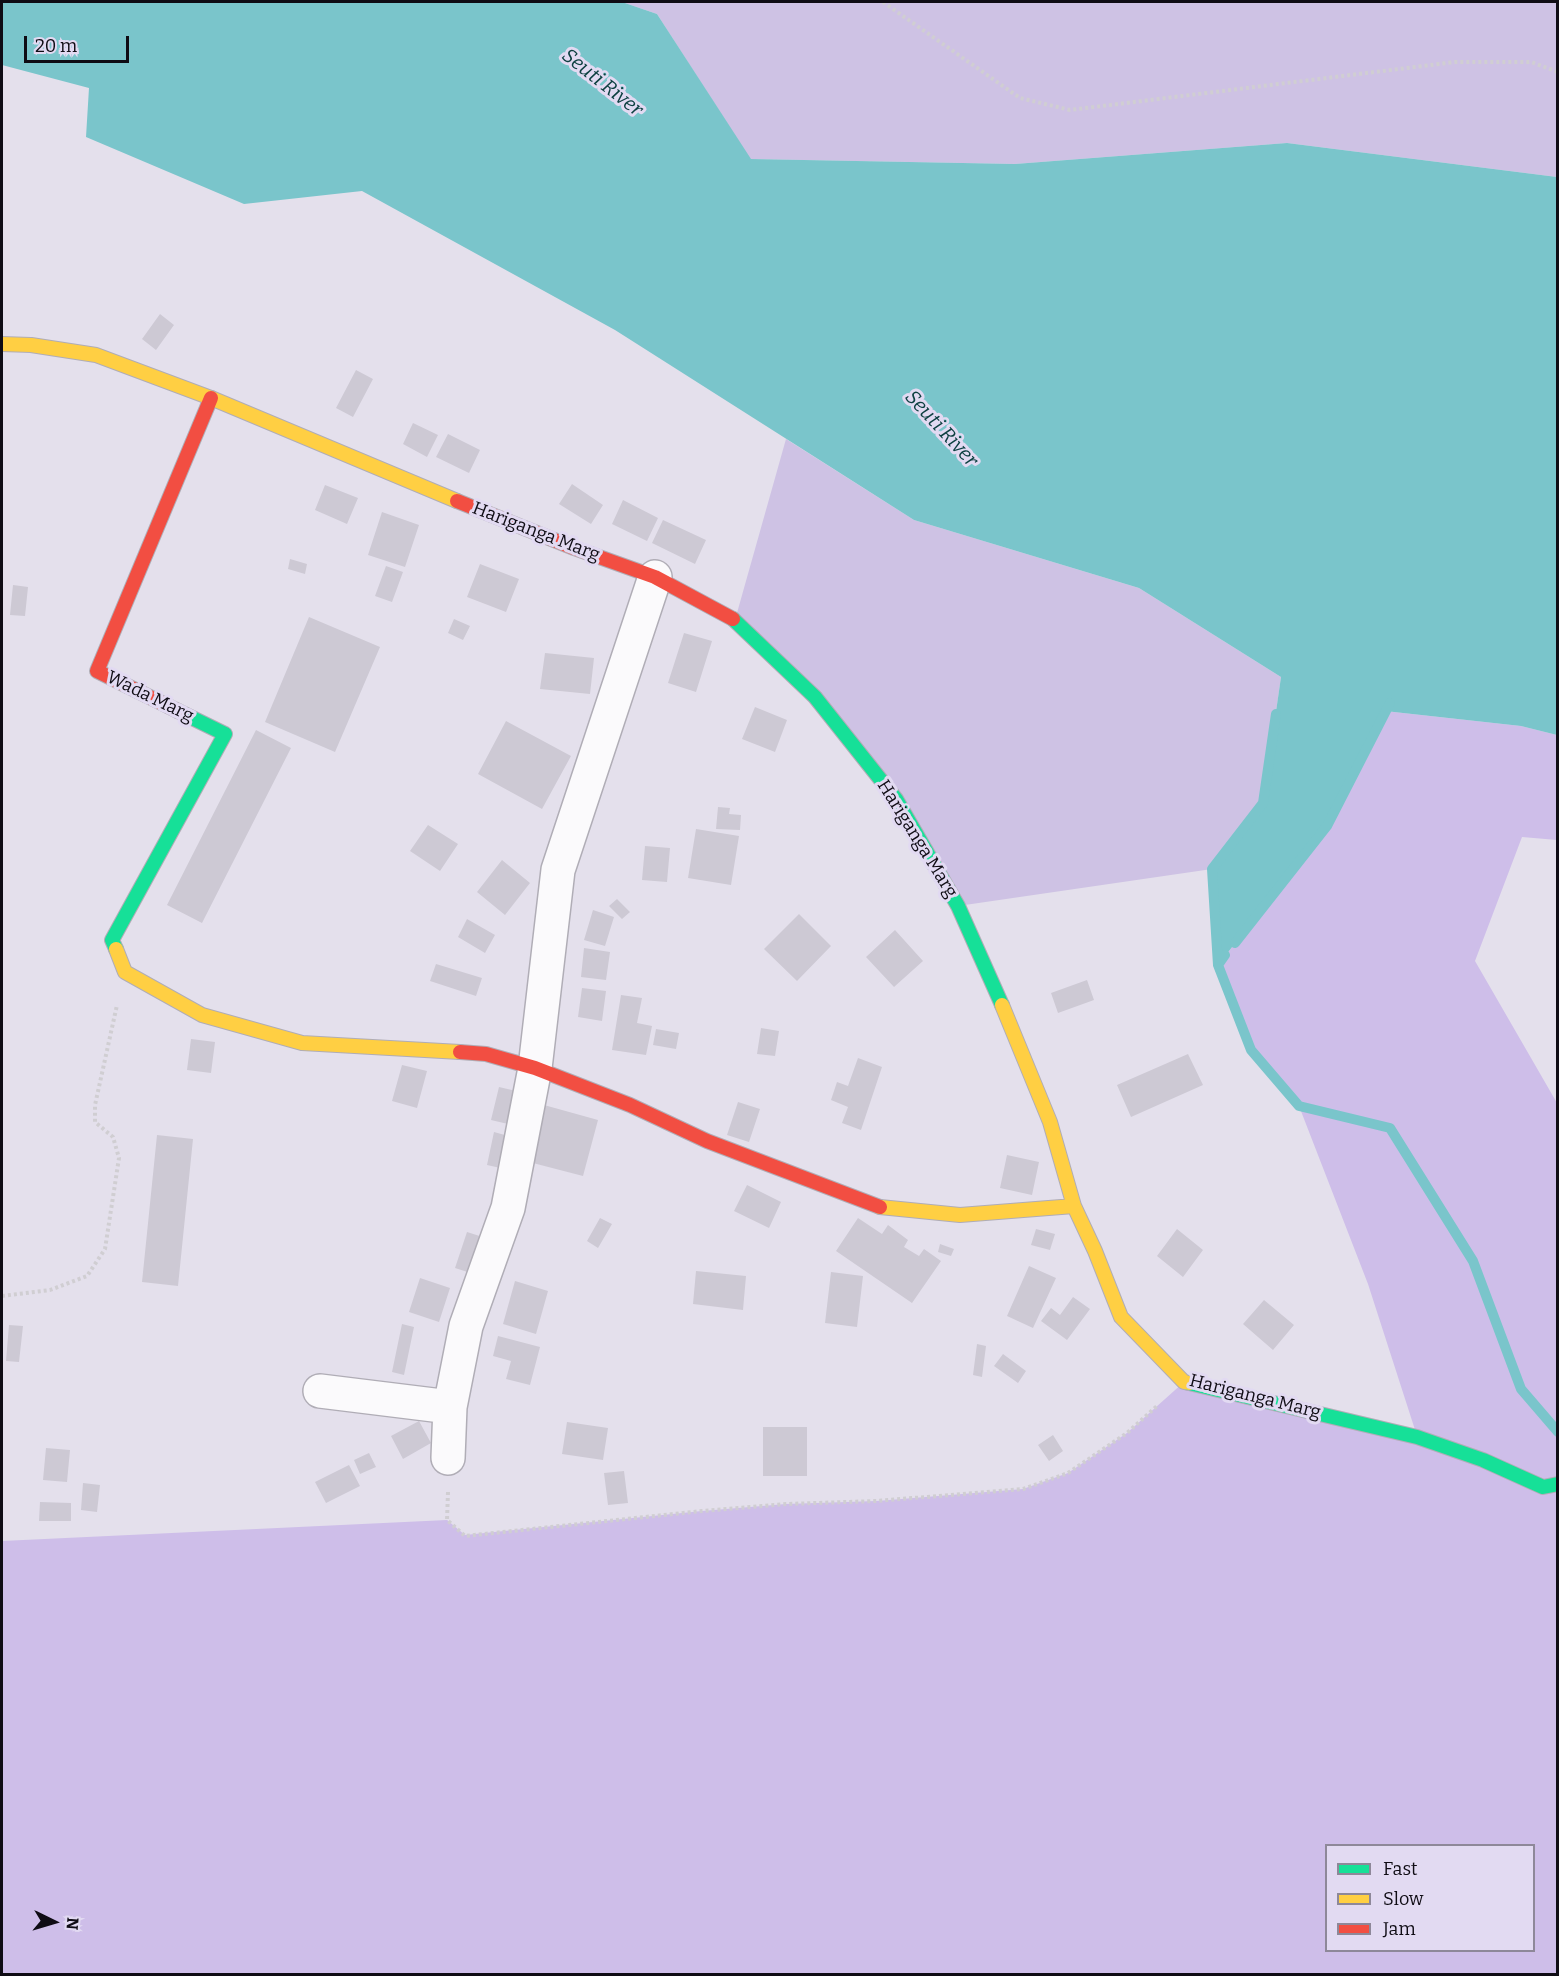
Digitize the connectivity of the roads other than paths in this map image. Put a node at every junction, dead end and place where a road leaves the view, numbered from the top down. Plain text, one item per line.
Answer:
1 (2, 345) edge
2 (211, 398) junction
3 (655, 577) junction
4 (535, 1068) junction
5 (1074, 1206) junction
6 (320, 1391) dead end
7 (450, 1407) junction
8 (448, 1458) road end
9 (1557, 1484) edge

1 - 2 street, Hariganga Marg
2 - 3 street, Hariganga Marg
2 - 4 street, Wada Marg
3 - 4 street
3 - 5 street, Hariganga Marg
4 - 5 street
4 - 7 street
5 - 9 street, Hariganga Marg
6 - 7 street
7 - 8 street

